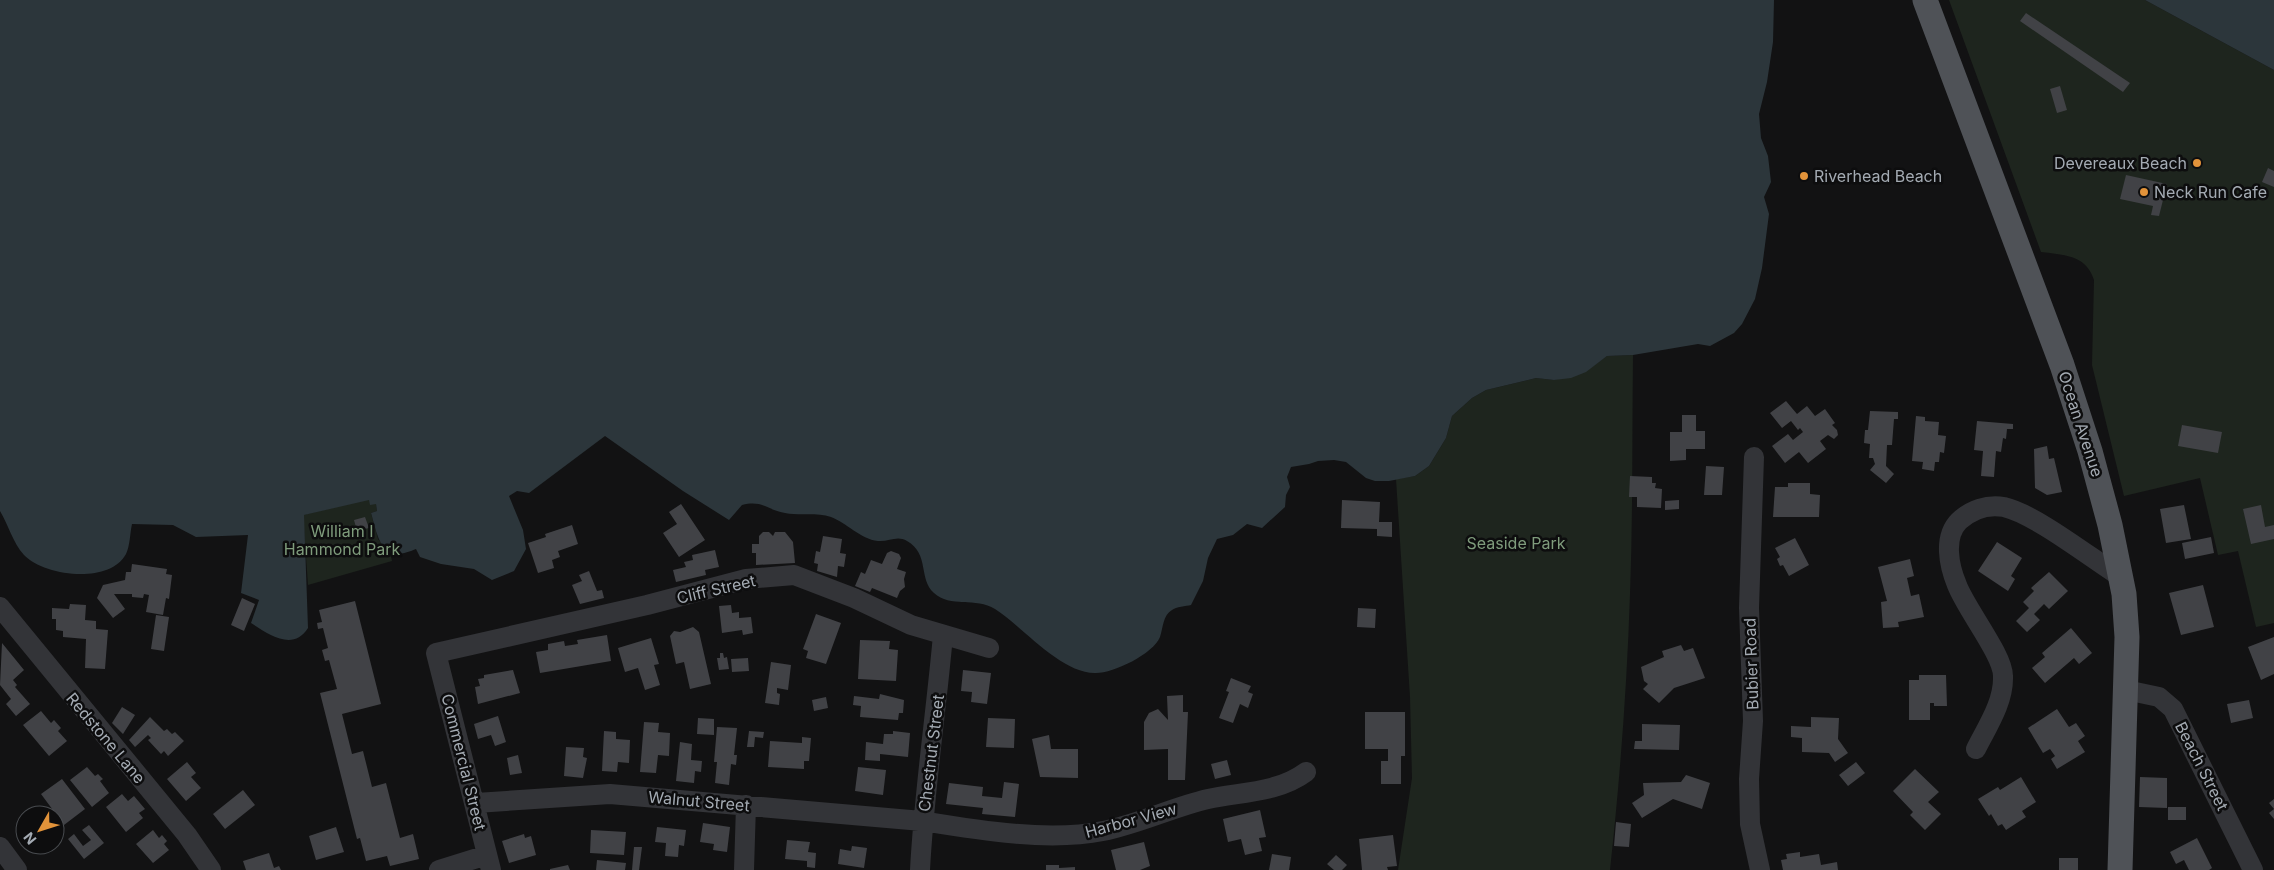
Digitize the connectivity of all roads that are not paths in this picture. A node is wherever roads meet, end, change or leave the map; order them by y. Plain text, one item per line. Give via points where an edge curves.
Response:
1 (1925, 0) edge
2 (1754, 457) dead end
3 (2121, 577) junction
4 (0, 607) edge
5 (943, 635) junction
6 (989, 648) dead end
7 (436, 653) joint
8 (2126, 690) junction
9 (1976, 749) dead end
10 (1306, 772) dead end
11 (476, 803) junction
12 (746, 805) junction
13 (922, 821) junction
14 (0, 847) edge
15 (489, 863) edge
16 (17, 870) edge
17 (211, 870) edge
18 (439, 870) edge
19 (744, 870) edge
20 (920, 870) edge
21 (1760, 870) edge
22 (2120, 870) edge
23 (2252, 870) edge

1 - 3 main road, Ocean Avenue via 2066,375 2098,477
2 - 21 street, Bubier Road via 1749,608 1753,721 1749,778 1750,824
3 - 8 main road, Ocean Avenue via 2126,628
3 - 9 street via 2026,515 2004,507 1985,507 1970,512 1957,523 1949,540 1953,575 1967,608 1998,657 2004,674 2001,697
4 - 17 street, Redstone Lane via 187,835
5 - 6 street, Cliff Street
5 - 7 street, Cliff Street via 911,625 794,575 746,579
5 - 13 street, Chestnut Street via 935,729
7 - 11 street, Commercial Street
8 - 22 main road, Ocean Avenue
8 - 23 street, Beach Street via 2156,696 2172,709
10 - 13 street, Harbor View via 1298,778 1262,790 1206,799 1130,824 1079,834 1047,837
11 - 12 street, Walnut Street via 610,794
11 - 15 street, Commercial Street
12 - 13 street, Walnut Street
12 - 19 street
13 - 20 street, Chestnut Street
14 - 16 street
15 - 18 street

